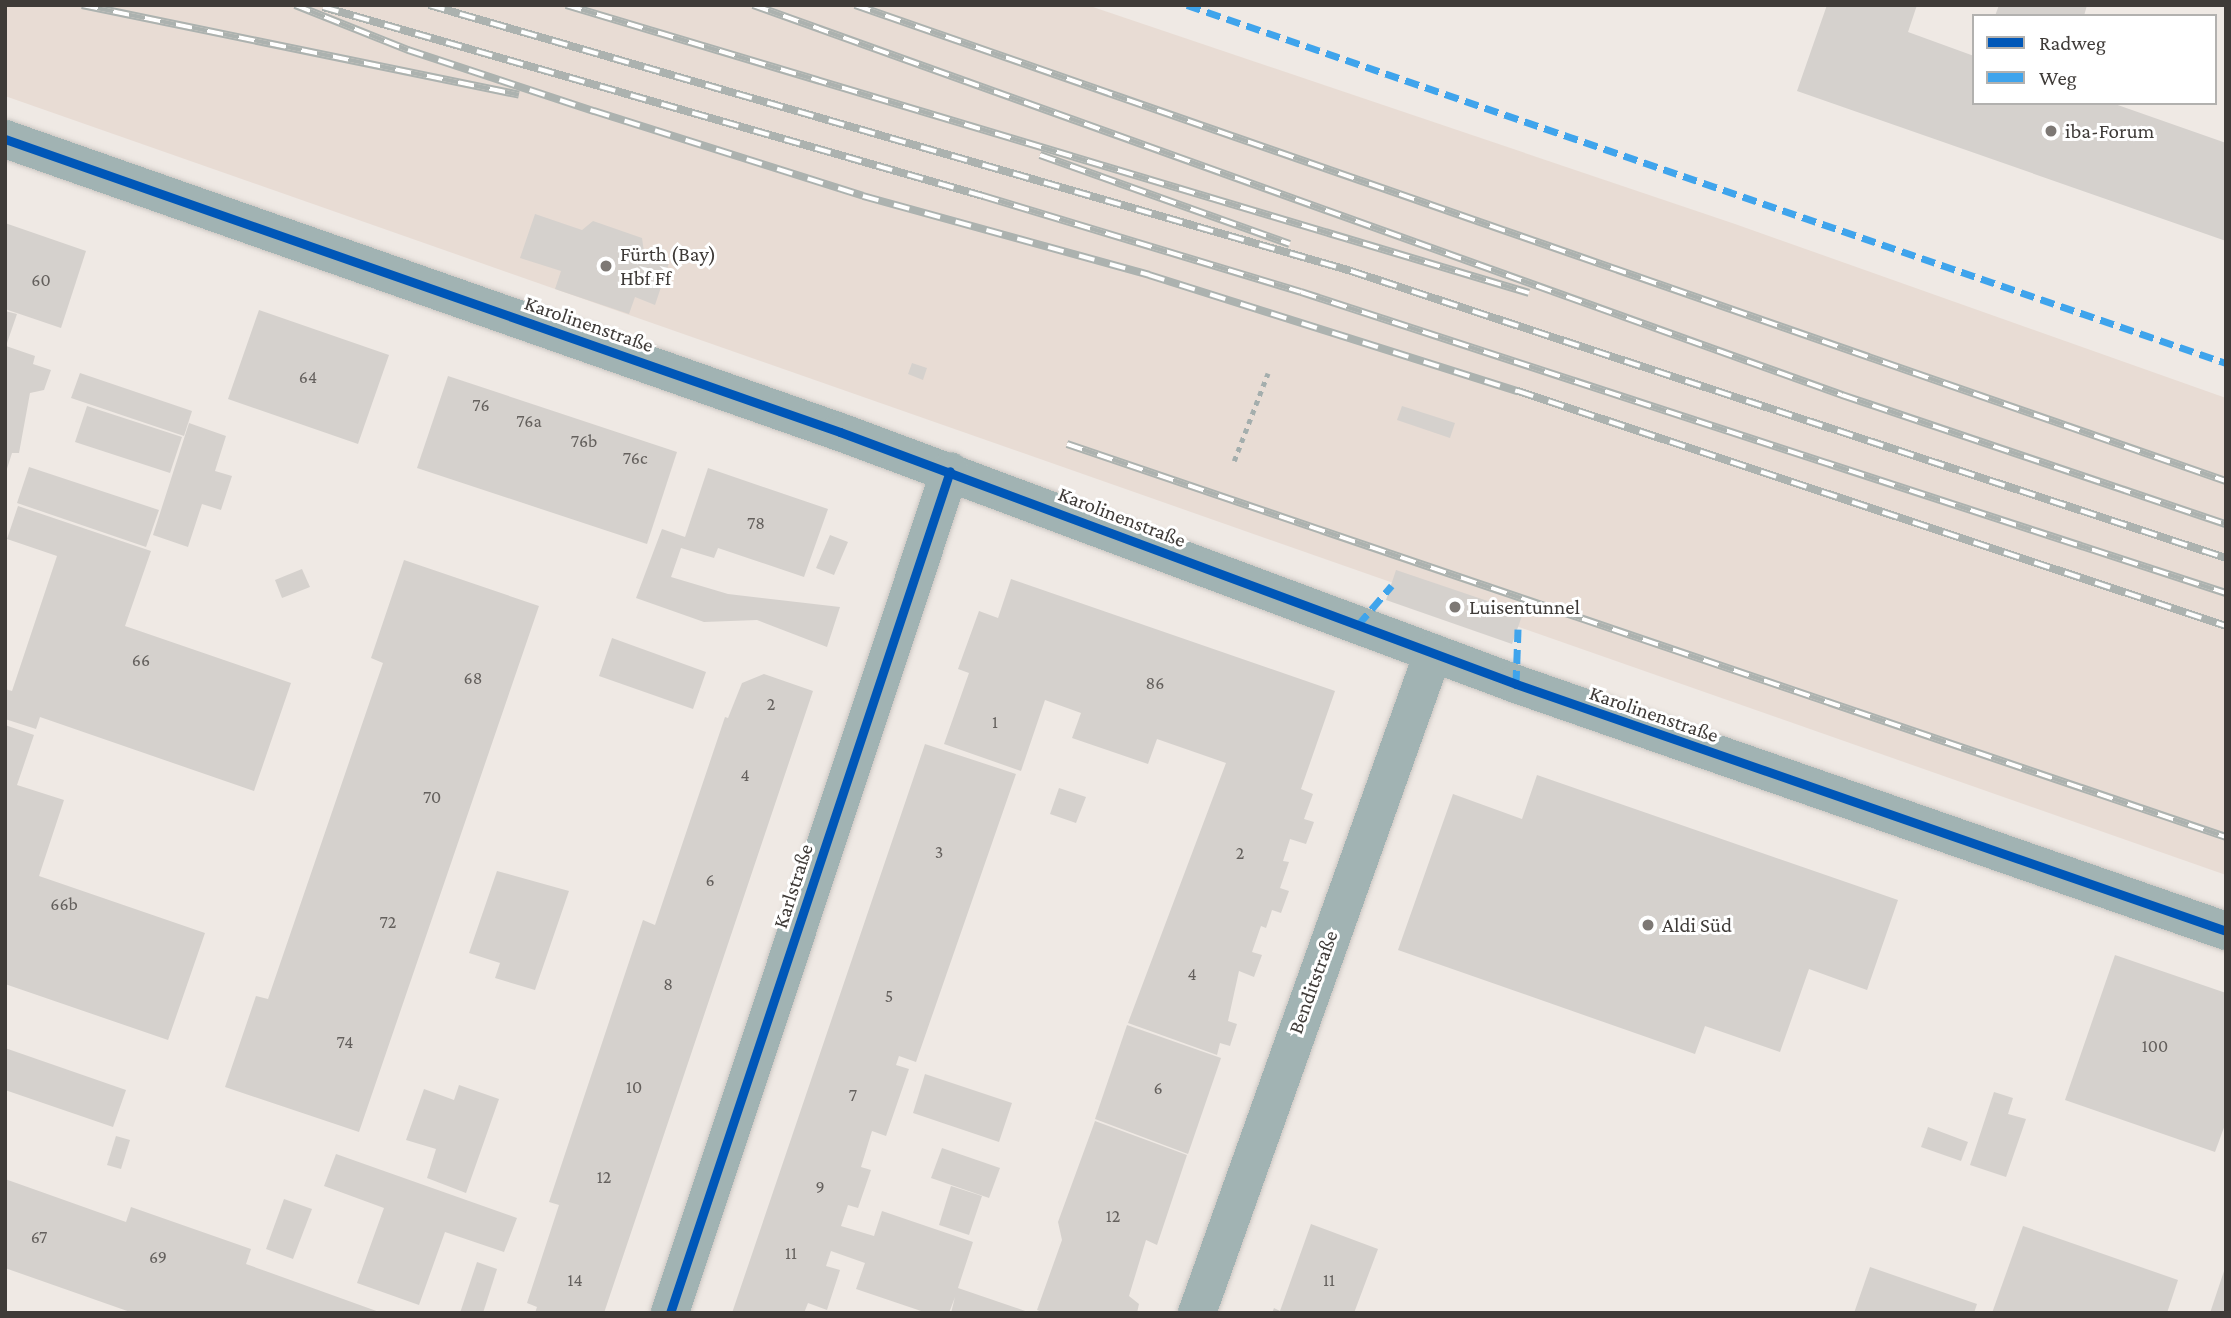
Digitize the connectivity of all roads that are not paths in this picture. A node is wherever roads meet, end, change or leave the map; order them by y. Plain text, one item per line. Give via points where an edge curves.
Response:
1 (5, 139) edge
2 (950, 471) junction
3 (1433, 653) junction
4 (2226, 931) edge
5 (670, 1313) edge
6 (1196, 1313) edge

1 - 2 street, Karolinenstraße
2 - 3 street, Karolinenstraße
2 - 5 street, Karlstraße
3 - 4 street, Karolinenstraße
3 - 6 street, Benditstraße

